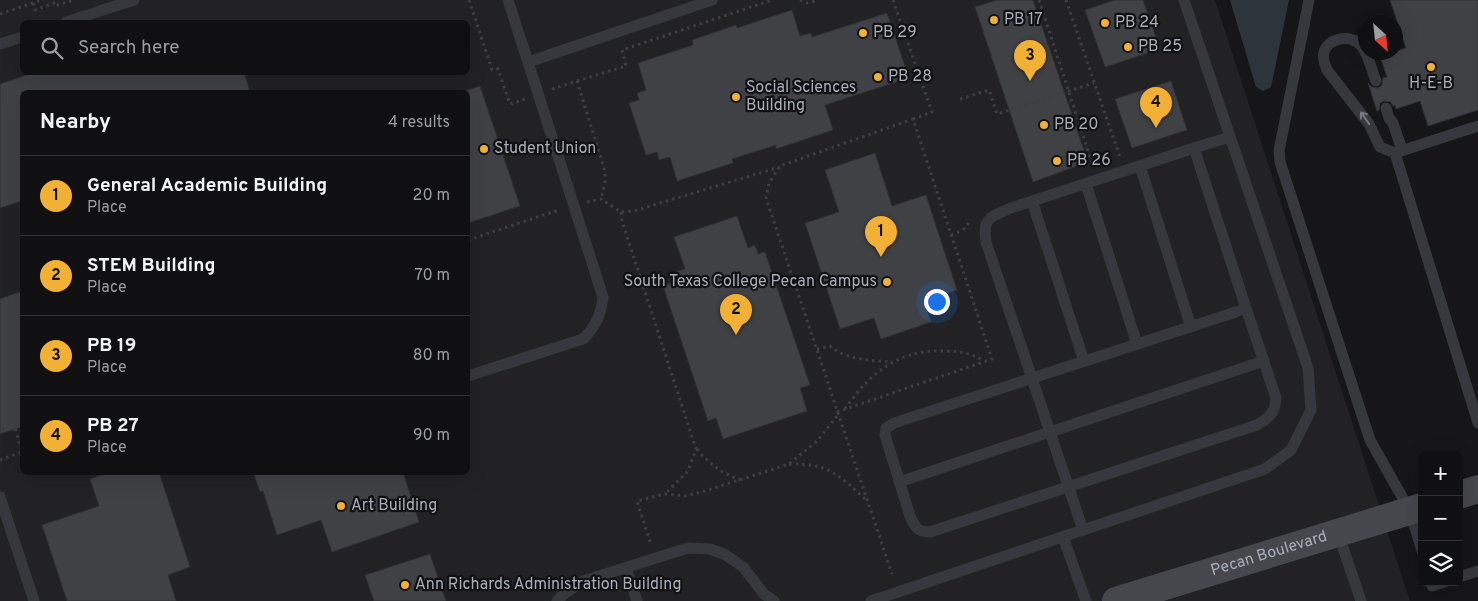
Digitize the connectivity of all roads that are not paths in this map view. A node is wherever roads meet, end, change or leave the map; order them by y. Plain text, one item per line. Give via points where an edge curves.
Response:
1 (134, 0) edge
2 (508, 0) edge
3 (712, 0) edge
4 (1184, 0) edge
5 (1309, 0) edge
6 (72, 20) edge
7 (20, 38) edge
8 (0, 44) edge
9 (528, 62) junction
10 (1376, 81) dead end
11 (1386, 108) dead end
12 (1478, 126) edge
13 (1230, 137) junction
14 (1194, 148) junction
15 (1399, 151) junction
16 (1140, 166) junction
17 (1086, 184) junction
18 (1032, 202) junction
19 (1246, 308) junction
20 (1191, 326) junction
21 (1137, 344) junction
22 (1084, 361) junction
23 (1264, 361) junction
24 (470, 375) edge
25 (1032, 378) junction
26 (1478, 423) edge
27 (1051, 431) junction
28 (899, 482) junction
29 (1069, 488) junction
30 (1478, 489) edge
31 (1463, 494) edge
32 (0, 499) edge
33 (1416, 509) edge
34 (1084, 530) junction
35 (1338, 533) junction
36 (12, 534) junction
37 (1063, 537) junction
38 (0, 538) edge
39 (1421, 541) edge
40 (626, 568) junction
41 (1478, 571) edge
42 (1463, 576) edge
43 (34, 601) edge
44 (557, 601) edge
45 (637, 601) edge
46 (774, 601) edge
47 (871, 601) edge
48 (1086, 601) edge
49 (1116, 601) edge
50 (1361, 601) edge

1 - 6 lane
2 - 9 lane
3 - 9 lane
4 - 13 lane
5 - 33 lane via 1279,151 1280,162 1370,440
7 - 8 lane
9 - 24 lane via 603,297 601,313 594,328 583,339
15 -> 10 lane via 1380,147 1369,124 1330,75 1323,60 1328,44 1349,38 1357,42 1364,50
11 - 15 lane
12 - 15 lane
13 - 14 lane
13 - 34 lane via 1308,368 1311,410 1291,450 1265,469
14 - 16 lane
14 - 19 lane
15 - 26 lane
16 - 17 lane
16 - 20 lane
17 - 18 lane
17 - 21 lane
18 - 22 lane
18 - 25 lane via 996,215 984,228
19 - 20 lane
19 - 23 lane
20 - 21 lane
21 - 22 lane
22 - 25 lane
23 - 27 lane
23 - 29 lane via 1276,398 1275,409 1257,425
25 - 27 lane
25 - 28 lane via 886,428 885,436
27 - 28 lane
27 - 29 lane
28 - 29 lane via 915,528 921,532 930,532
29 - 34 lane
30 - 31 main road
32 - 36 lane
33 - 35 main road, Pecan Boulevard
33 - 39 lane
34 - 37 lane
35 - 49 main road, Pecan Boulevard
35 - 50 lane
36 - 38 lane
36 - 43 lane
37 - 47 lane
37 - 48 lane
40 - 44 lane via 583,581
40 - 45 lane
40 - 46 lane via 688,548 710,549 743,567 764,594
41 - 42 lane

